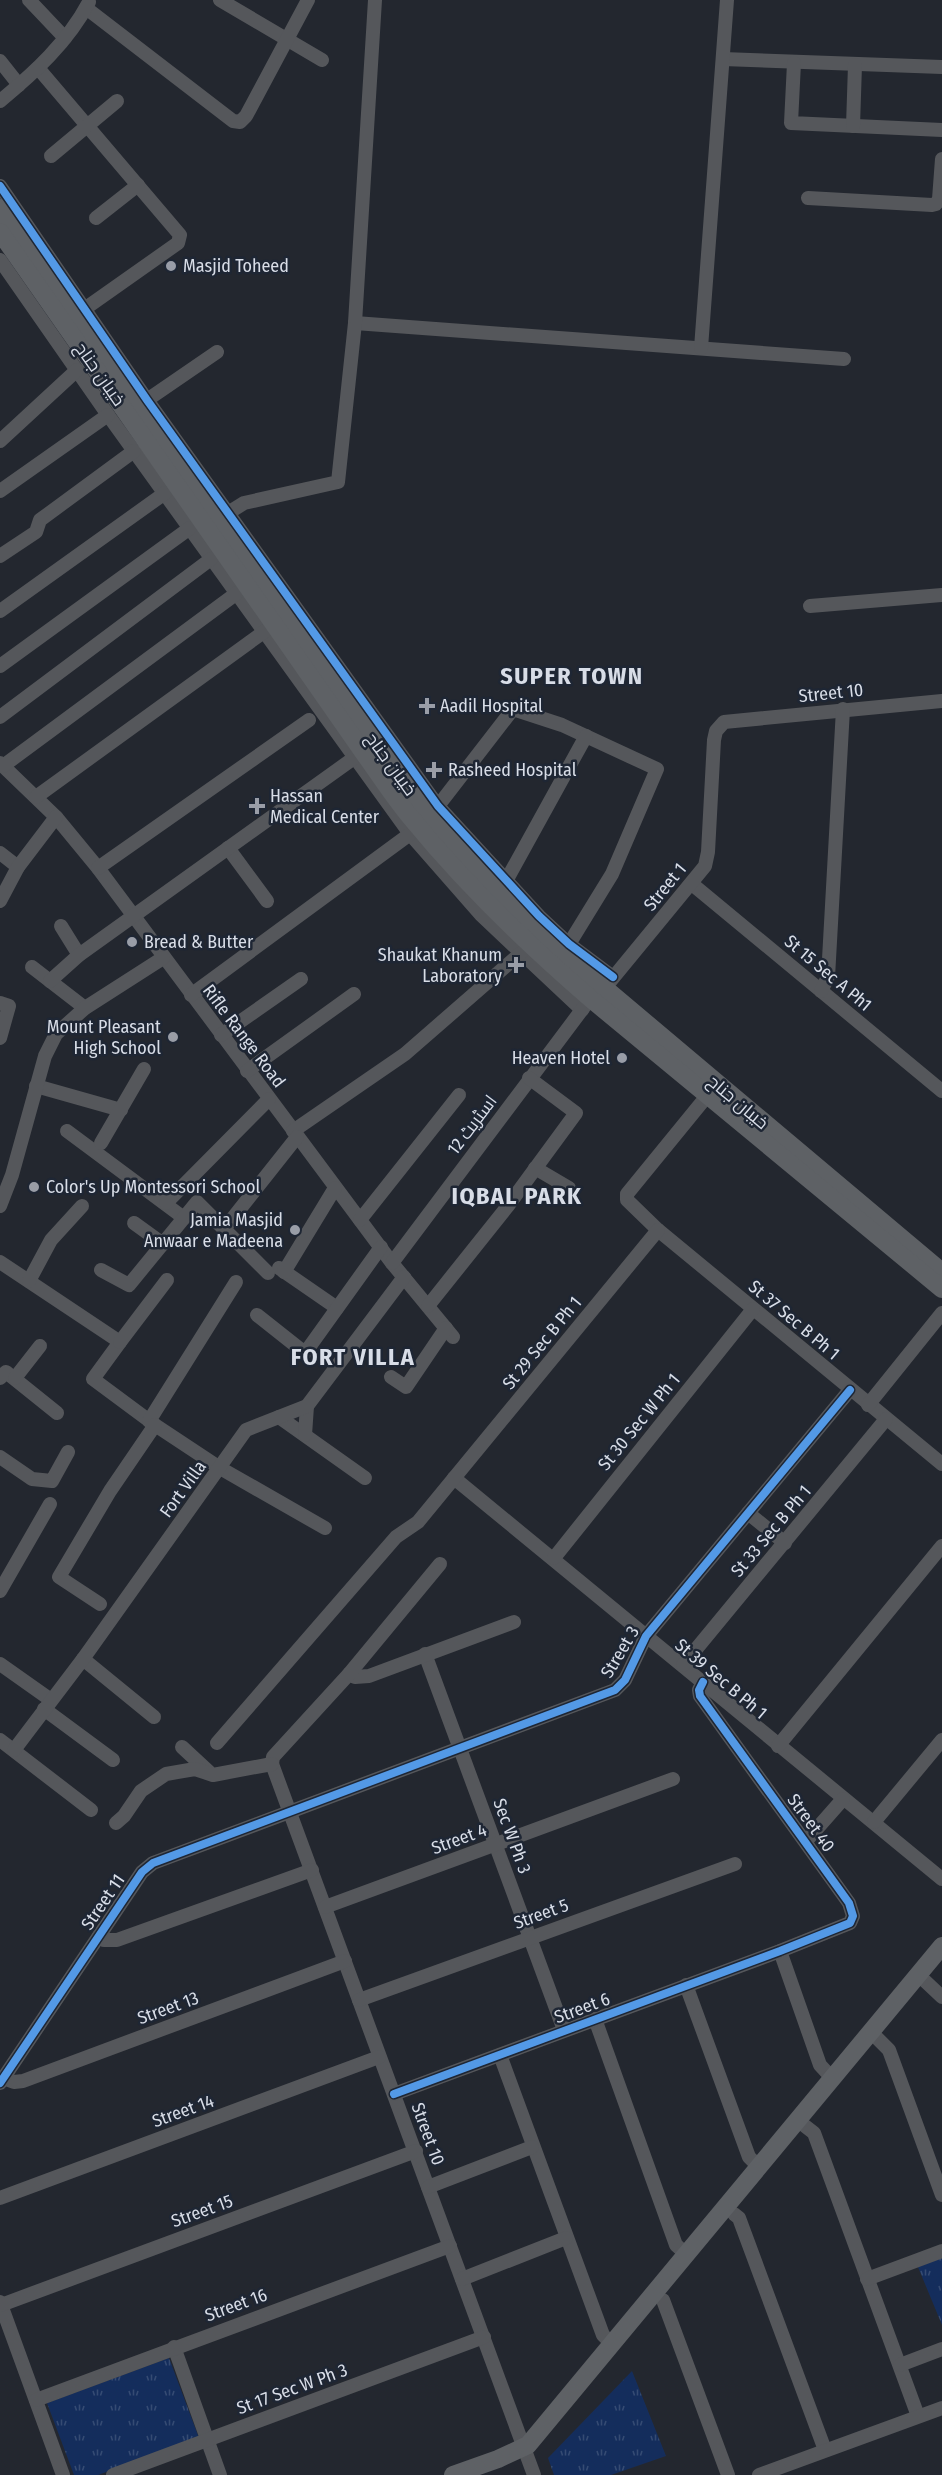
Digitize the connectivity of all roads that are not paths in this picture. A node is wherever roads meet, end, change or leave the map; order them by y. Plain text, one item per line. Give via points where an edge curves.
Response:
1 (29, 0) edge
2 (308, 0) edge
3 (375, 0) edge
4 (727, 0) edge
5 (224, 1) edge
6 (88, 4) edge
7 (65, 38) junction
8 (288, 40) junction
9 (723, 59) junction
10 (322, 60) dead end
11 (0, 62) edge
12 (794, 63) junction
13 (855, 65) junction
14 (942, 67) edge
15 (38, 68) junction
16 (20, 85) junction
17 (0, 101) edge
18 (117, 101) dead end
19 (88, 126) junction
20 (853, 126) junction
21 (942, 130) edge
22 (51, 156) dead end
23 (942, 159) edge
24 (138, 185) junction
25 (0, 186) edge
26 (808, 198) dead end
27 (0, 208) edge
28 (96, 218) dead end
29 (0, 232) edge
30 (0, 260) edge
31 (83, 309) junction
32 (355, 323) junction
33 (701, 348) junction
34 (217, 352) dead end
35 (844, 359) dead end
36 (77, 369) junction
37 (147, 400) junction
38 (108, 415) junction
39 (0, 441) edge
40 (135, 452) junction
41 (0, 491) edge
42 (165, 493) junction
43 (228, 513) junction
44 (190, 528) junction
45 (0, 556) edge
46 (211, 559) junction
47 (237, 593) junction
48 (942, 595) edge
49 (810, 606) dead end
50 (0, 611) edge
51 (265, 631) junction
52 (0, 666) edge
53 (942, 701) edge
54 (843, 709) junction
55 (0, 717) edge
56 (309, 720) dead end
57 (723, 722) joint
58 (586, 736) junction
59 (354, 758) junction
60 (2, 764) edge
61 (36, 797) junction
62 (438, 806) junction
63 (56, 817) junction
64 (410, 834) junction
65 (228, 848) junction
66 (0, 854) edge
67 (18, 867) junction
68 (98, 868) junction
69 (506, 880) junction
70 (692, 884) junction
71 (267, 901) dead end
72 (0, 902) edge
73 (134, 917) junction
74 (61, 926) dead end
75 (569, 944) junction
76 (521, 953) junction
77 (79, 955) junction
78 (163, 958) junction
79 (32, 967) dead end
80 (301, 979) dead end
81 (50, 981) junction
82 (821, 991) junction
83 (354, 994) dead end
84 (597, 994) junction
85 (191, 995) junction
86 (0, 1003) edge
87 (85, 1008) junction
88 (221, 1035) junction
89 (0, 1038) edge
90 (144, 1069) dead end
91 (247, 1071) junction
92 (529, 1078) junction
93 (36, 1086) junction
94 (941, 1089) edge
95 (459, 1095) dead end
96 (707, 1096) junction
97 (269, 1100) junction
98 (121, 1110) junction
99 (68, 1131) dead end
100 (295, 1134) junction
101 (101, 1143) dead end
102 (535, 1168) junction
103 (6, 1172) edge
104 (335, 1188) junction
105 (569, 1188) dead end
106 (166, 1203) junction
107 (0, 1206) edge
108 (82, 1206) dead end
109 (184, 1218) junction
110 (360, 1220) junction
111 (134, 1223) dead end
112 (224, 1229) junction
113 (658, 1230) junction
114 (163, 1244) junction
115 (381, 1247) junction
116 (0, 1262) edge
117 (392, 1263) junction
118 (102, 1270) dead end
119 (276, 1271) junction
120 (942, 1272) edge
121 (404, 1277) junction
122 (167, 1280) dead end
123 (29, 1281) junction
124 (236, 1282) dead end
125 (942, 1288) edge
126 (428, 1306) junction
127 (338, 1308) junction
128 (753, 1309) junction
129 (942, 1313) edge
130 (257, 1315) dead end
131 (120, 1342) junction
132 (40, 1346) dead end
133 (391, 1377) dead end
134 (0, 1378) edge
135 (15, 1378) junction
136 (850, 1390) junction
137 (868, 1405) junction
138 (307, 1406) junction
139 (57, 1413) dead end
140 (279, 1417) junction
141 (886, 1419) junction
142 (152, 1423) junction
143 (305, 1435) junction
144 (68, 1452) dead end
145 (0, 1457) edge
146 (942, 1464) edge
147 (220, 1468) junction
148 (365, 1478) dead end
149 (454, 1478) junction
150 (50, 1504) dead end
151 (748, 1513) junction
152 (325, 1528) dead end
153 (785, 1543) junction
154 (942, 1546) edge
155 (554, 1558) junction
156 (440, 1564) dead end
157 (4, 1576) edge
158 (0, 1591) edge
159 (100, 1604) dead end
160 (514, 1622) dead end
161 (646, 1636) junction
162 (426, 1654) junction
163 (83, 1659) junction
164 (0, 1664) edge
165 (683, 1665) junction
166 (349, 1674) junction
167 (704, 1682) junction
168 (48, 1704) junction
169 (154, 1717) dead end
170 (0, 1740) edge
171 (942, 1740) edge
172 (216, 1743) dead end
173 (778, 1746) junction
174 (182, 1747) dead end
175 (461, 1749) junction
176 (14, 1750) junction
177 (113, 1760) dead end
178 (272, 1764) junction
179 (213, 1775) junction
180 (673, 1779) dead end
181 (843, 1799) junction
182 (91, 1810) dead end
183 (290, 1813) junction
184 (874, 1822) junction
185 (116, 1823) dead end
186 (806, 1841) junction
187 (495, 1845) junction
188 (735, 1864) dead end
189 (312, 1870) junction
190 (942, 1879) edge
191 (325, 1907) junction
192 (99, 1936) junction
193 (530, 1937) junction
194 (942, 1946) edge
195 (780, 1951) junction
196 (942, 1960) edge
197 (345, 1961) junction
198 (925, 1981) junction
199 (686, 1986) junction
200 (942, 1997) edge
201 (359, 2000) junction
202 (595, 2019) junction
203 (564, 2030) junction
204 (877, 2038) junction
205 (500, 2055) junction
206 (380, 2057) junction
207 (832, 2078) junction
208 (2, 2080) edge
209 (394, 2094) junction
210 (805, 2126) junction
211 (532, 2147) junction
212 (416, 2151) junction
213 (758, 2166) junction
214 (428, 2187) junction
215 (942, 2195) edge
216 (0, 2198) edge
217 (734, 2214) junction
218 (566, 2238) junction
219 (450, 2246) junction
220 (942, 2251) edge
221 (686, 2254) junction
222 (462, 2279) junction
223 (867, 2279) junction
224 (663, 2300) junction
225 (1, 2304) edge
226 (484, 2337) junction
227 (612, 2344) junction
228 (174, 2347) junction
229 (942, 2349) edge
230 (900, 2365) junction
231 (36, 2400) junction
232 (942, 2408) edge
233 (918, 2416) junction
234 (207, 2440) junction
235 (825, 2450) junction
236 (526, 2453) junction
237 (797, 2469) edge
238 (63, 2475) edge
239 (112, 2475) edge
240 (220, 2475) edge
241 (453, 2475) edge
242 (482, 2475) edge
243 (534, 2475) edge
244 (728, 2475) edge
245 (759, 2475) edge

1 - 7 street
2 - 8 street
3 - 32 street
4 - 9 street
5 - 8 street
6 - 7 street
6 - 8 street via 233,121 240,122 246,116
7 - 15 street
8 - 10 street
9 - 12 street
9 - 33 street
11 - 16 street
12 - 13 street
12 - 20 street via 791,123
13 - 14 street
13 - 20 street
15 - 16 street
15 - 19 street
16 - 17 street
18 - 19 street
19 - 22 street
19 - 24 street
20 - 21 street
23 - 26 street via 936,204
24 - 28 street
24 - 31 street via 181,238 171,249
25 - 31 street
27 - 84 main road, خیبان جناح via 411,792 481,874
29 - 84 main road, خیبان جناح via 410,817 535,950
30 - 36 street
31 - 37 street
32 - 33 street
32 - 43 street via 338,482 244,503
33 - 35 street
34 - 37 street
36 - 38 street
36 - 39 street
37 - 43 street
38 - 40 street
38 - 41 street
40 - 42 street
40 - 45 street via 40,520 36,532
42 - 44 street
42 - 50 street
43 - 62 street
44 - 46 street
44 - 52 street
46 - 47 street
46 - 55 street
47 - 51 street
47 - 60 street
48 - 49 street
51 - 59 street
51 - 61 street
53 - 54 street, Street 10
54 - 57 street, Street 10
54 - 82 street via 828,977
56 - 68 street
57 - 70 street, Street 1 via 714,740 707,860
58 - 62 street via 513,709
58 - 69 street
58 - 75 street via 657,769 612,874
59 - 64 street
59 - 65 street
60 - 61 street, Rifle Range Road
61 - 63 street, Rifle Range Road
62 - 69 street
63 - 67 street
63 - 68 street, Rifle Range Road
64 - 76 street via 481,915
64 - 85 street
65 - 71 street
65 - 73 street
66 - 67 street
67 - 72 street
68 - 73 street, Rifle Range Road
69 - 75 street
70 - 82 street, St 15 Sec A Ph1
70 - 84 street, Street 1
73 - 77 street
73 - 78 street, Rifle Range Road
74 - 77 street
75 - 84 street
76 - 84 street
76 - 100 street via 405,1054
77 - 81 street
78 - 85 street, Rifle Range Road
78 - 87 street
79 - 81 street
80 - 88 street
81 - 87 street
82 - 94 street, St 15 Sec A Ph1
83 - 91 street
84 - 92 street, اسٹریٹ 12
84 - 96 main road, خیبان جناح
84 - 120 main road, خیبان جناح
85 - 88 street, Rifle Range Road
86 - 89 street via 9,1006
87 - 93 street via 56,1034
88 - 91 street, Rifle Range Road
90 - 98 street
91 - 97 street, Rifle Range Road
92 - 102 street via 576,1113
92 - 117 street, اسٹریٹ 12
93 - 98 street
93 - 103 street
95 - 110 street
96 - 113 street, St 37 Sec B Ph 1 via 627,1194 627,1200
96 - 125 main road, خیبان جناح
97 - 100 street, Rifle Range Road
97 - 106 street
98 - 101 street
99 - 106 street
100 - 104 street, Rifle Range Road
100 - 112 street
102 - 105 street
102 - 126 street
103 - 107 street
104 - 110 street, Rifle Range Road
104 - 119 street
106 - 109 street
108 - 123 street via 51,1240
109 - 112 street via 197,1202
109 - 114 street
110 - 115 street, Rifle Range Road
111 - 114 street
112 - 119 street
113 - 128 street, St 37 Sec B Ph 1
113 - 149 street, St 29 Sec B Ph 1
114 - 118 street via 129,1285
115 - 117 street, Rifle Range Road
115 - 127 street
116 - 123 street
117 - 121 street, Rifle Range Road
119 - 127 street
121 - 126 street, Rifle Range Road
121 - 138 street
122 - 131 street
123 - 131 street
124 - 142 street
126 - 133 street, Rifle Range Road via 450,1333 406,1387
127 - 130 street via 305,1353
128 - 136 street, St 37 Sec B Ph 1
128 - 155 street, St 30 Sec W Ph 1
129 - 137 street
131 - 142 street via 93,1379
132 - 135 street
134 - 135 street via 6,1372
135 - 139 street
136 - 137 street, St 37 Sec B Ph 1
136 - 151 street, Street 3
137 - 141 street, St 37 Sec B Ph 1
138 - 140 street, Fort Villa
138 - 143 street
140 - 143 street
140 - 147 street, Fort Villa via 246,1430
141 - 146 street, St 37 Sec B Ph 1
141 - 153 street, St 33 Sec B Ph 1
142 - 147 street
142 - 159 street via 58,1577
143 - 148 street
144 - 145 street via 52,1481 32,1479
147 - 152 street
147 - 163 street, Fort Villa
149 - 155 street, St 39 Sec B Ph 1
149 - 172 street, St 29 Sec B Ph 1 via 418,1522 396,1537
150 - 157 street
151 - 153 street
151 - 161 street, Street 3
153 - 165 street, St 33 Sec B Ph 1
154 - 173 street
155 - 161 street, St 39 Sec B Ph 1
156 - 166 street
157 - 158 street
160 - 162 street
161 - 165 street, St 39 Sec B Ph 1
161 - 175 street, Street 3 via 625,1680 611,1694
162 - 166 street via 369,1676
162 - 175 street, Sec W Ph 3
163 - 168 street, Fort Villa
163 - 169 street
164 - 168 street
165 - 167 street, St 39 Sec B Ph 1
166 - 178 street via 273,1757
167 - 173 street, St 39 Sec B Ph 1
167 - 186 street, Street 40 via 699,1690 707,1707
168 - 176 street, Fort Villa
168 - 177 street
170 - 176 street
171 - 184 street
173 - 181 street, St 39 Sec B Ph 1
174 - 179 street
175 - 183 street, Street 3
175 - 187 street, Sec W Ph 3
176 - 182 street
178 - 179 street
178 - 183 street, Street 10
179 - 185 street via 195,1769 166,1774 141,1791
180 - 187 street, Street 4
181 - 184 street, St 39 Sec B Ph 1
181 - 186 street
183 - 189 street, Street 10
183 - 192 street, Street 11 via 153,1863 142,1872
184 - 190 street, St 39 Sec B Ph 1
186 - 195 street, Street 40 via 849,1903 853,1916 846,1926
187 - 191 street, Street 4
187 - 193 street, Sec W Ph 3
188 - 193 street, Street 5
189 - 191 street, Street 10
189 - 192 street via 117,1940
191 - 197 street, Street 10
192 - 208 street, Street 11
193 - 201 street, Street 5
193 - 203 street, Sec W Ph 3
194 - 207 main road
195 - 199 street, Street 6
195 - 207 street via 820,2065
196 - 198 main road
197 - 201 street, Street 10
197 - 208 street, Street 13 via 23,2080
198 - 200 street
198 - 204 main road
199 - 202 street, Street 6
199 - 213 street via 749,2157
201 - 206 street, Street 10
202 - 203 street, Street 6
202 - 221 street via 676,2245
203 - 205 street, Street 6
204 - 210 main road
204 - 215 street via 889,2050
205 - 209 street, Street 6
205 - 211 street
206 - 209 street, Street 10
206 - 216 street, Street 14
207 - 213 main road
209 - 212 street, Street 10
210 - 217 main road
210 - 223 street via 814,2133
211 - 214 street
211 - 218 street
212 - 214 street, Street 10
212 - 225 street, Street 15
213 - 221 main road
214 - 219 street, Street 10
217 - 224 main road
217 - 235 street via 739,2218
218 - 222 street
218 - 227 street via 603,2335
219 - 222 street, Street 10
219 - 228 street, Street 16
220 - 223 street
221 - 227 main road
222 - 226 street, Street 10
223 - 230 street
224 - 236 main road via 536,2451
224 - 244 street
225 - 231 street
226 - 234 street, St 17 Sec W Ph 3
226 - 236 street, Street 10
227 - 236 main road
228 - 231 street, Street 16
228 - 234 street
229 - 230 street
230 - 233 street
231 - 238 street
232 - 233 street
233 - 235 street
234 - 239 street, St 17 Sec W Ph 3
234 - 240 street
235 - 237 street
236 - 241 main road
236 - 242 main road
236 - 243 street, Street 10
237 - 245 street

